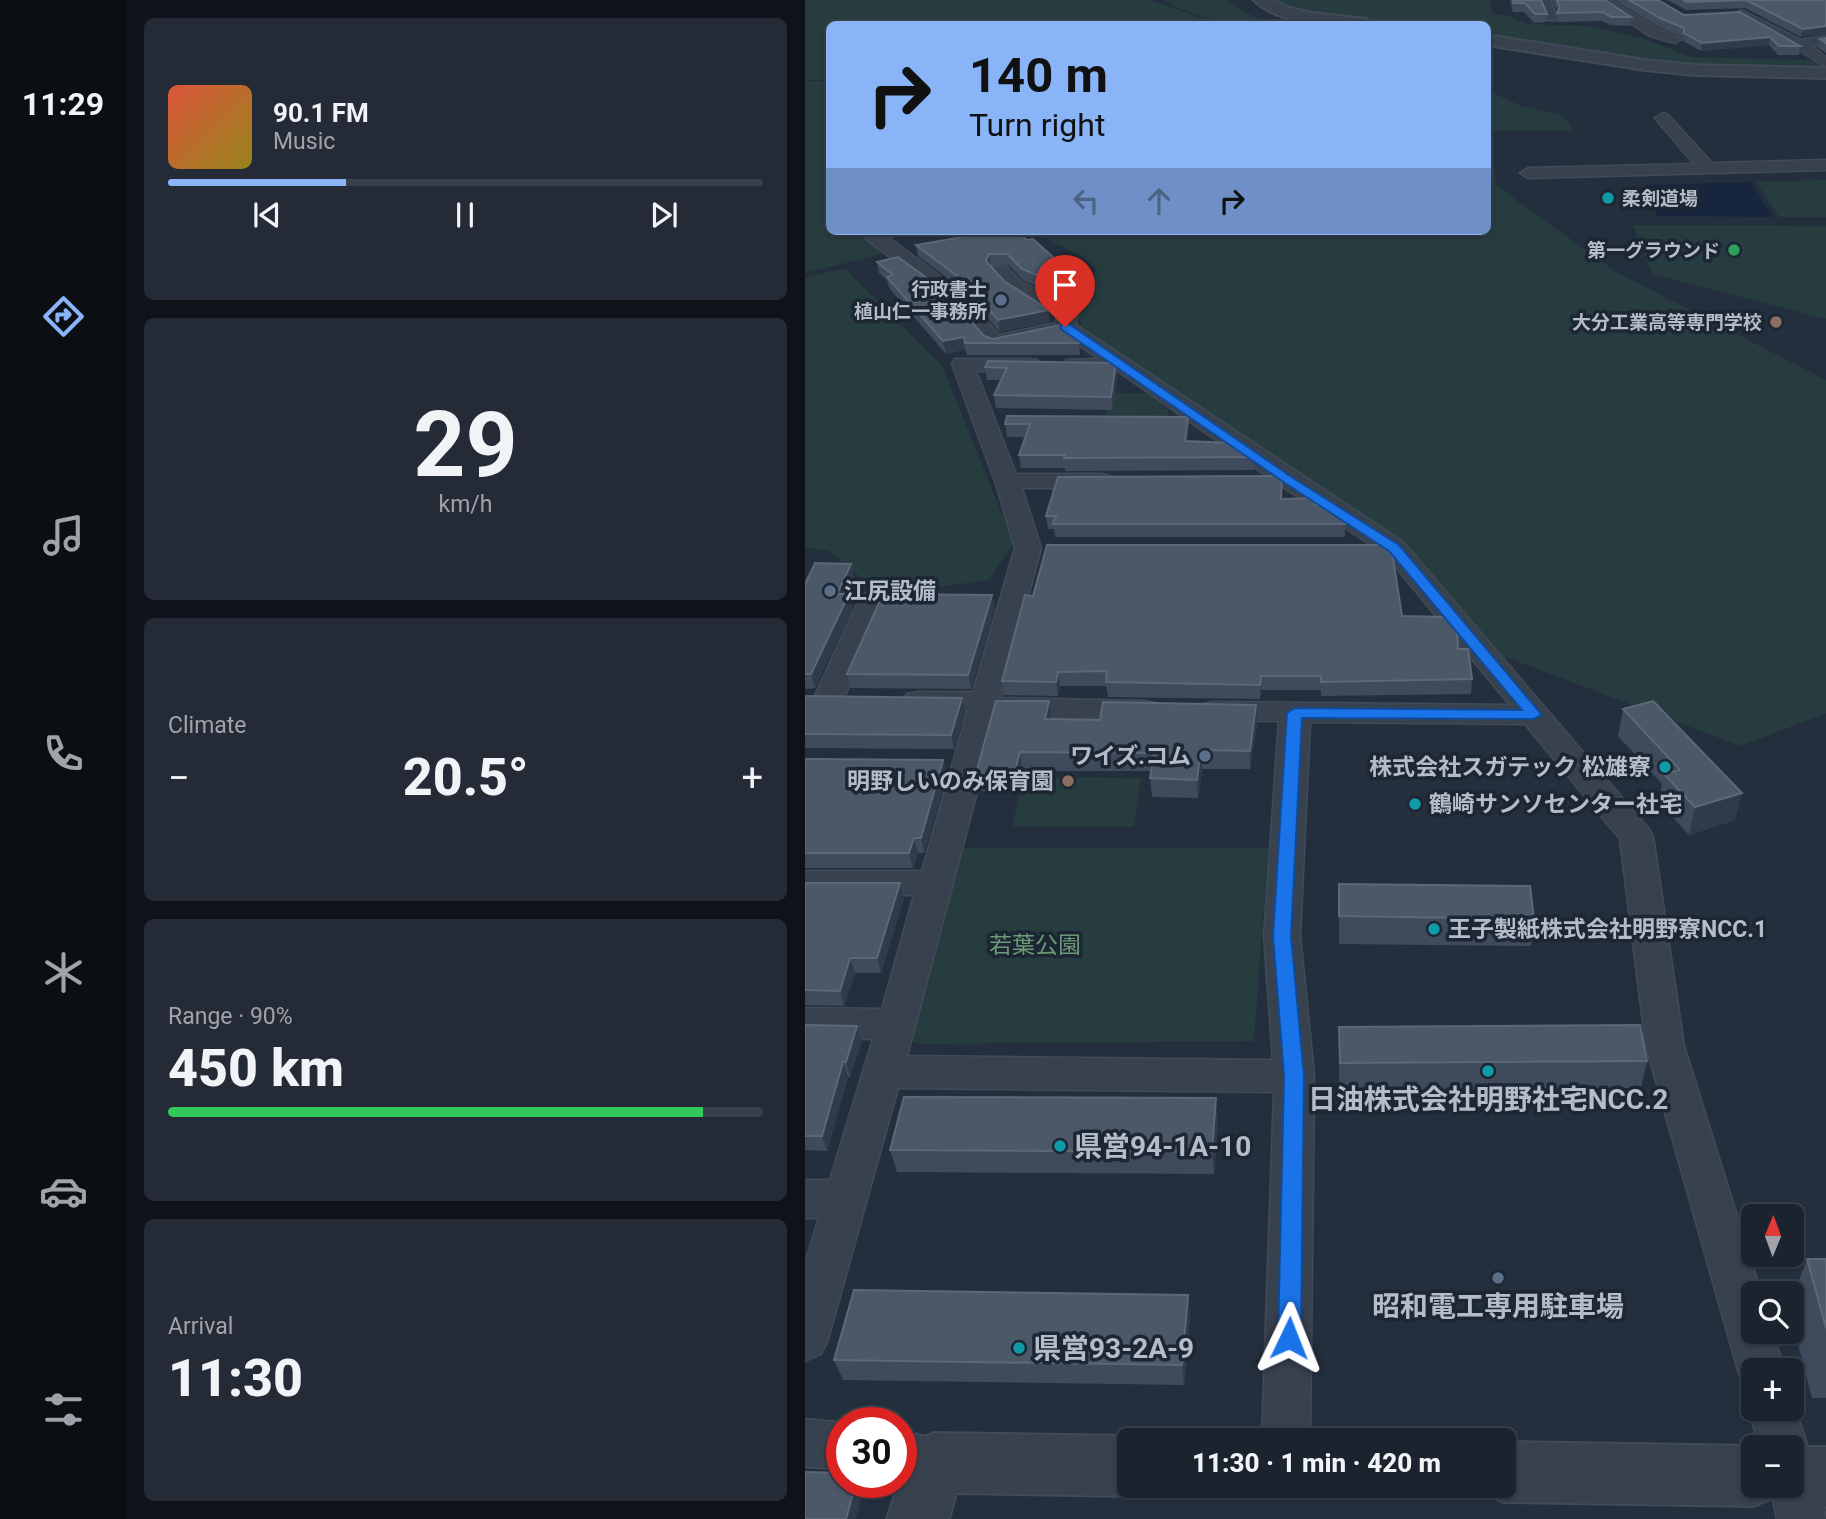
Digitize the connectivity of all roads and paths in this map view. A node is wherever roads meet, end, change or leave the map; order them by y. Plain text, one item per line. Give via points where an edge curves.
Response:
1 (1244, 0) edge
2 (1262, 0) edge
3 (1544, 0) edge
4 (1601, 0) edge
5 (1729, 15) edge
6 (1551, 17) dead end
7 (1306, 21) edge
8 (1344, 21) edge
9 (1675, 39) edge
10 (1826, 40) edge
11 (1491, 43) edge
12 (1799, 44) junction
13 (1826, 63) edge
14 (1826, 76) edge
15 (1663, 118) dead end
16 (1826, 165) edge
17 (1707, 168) junction
18 (1528, 173) dead end
19 (872, 235) edge
20 (1000, 271) edge
21 (1065, 327) junction
22 (1123, 365) junction
23 (1161, 420) edge
24 (1201, 420) junction
25 (1249, 480) edge
26 (1289, 480) junction
27 (1007, 481) junction
28 (1128, 481) edge
29 (1353, 548) edge
30 (1394, 548) junction
31 (873, 600) dead end
32 (829, 700) edge
33 (895, 701) edge
34 (984, 707) junction
35 (1295, 713) junction
36 (1534, 715) junction
37 (805, 883) edge
38 (935, 883) junction
39 (805, 1023) edge
40 (896, 1024) junction
41 (883, 1072) junction
42 (1294, 1076) junction
43 (825, 1199) edge
44 (805, 1339) edge
45 (1757, 1358) edge
46 (1286, 1428) edge
47 (805, 1443) edge
48 (826, 1444) edge
49 (917, 1460) edge
50 (1117, 1466) edge
51 (1516, 1472) edge
52 (1741, 1476) edge
53 (1804, 1476) edge
54 (1826, 1477) edge
55 (1797, 1498) edge
56 (918, 1519) edge
57 (1802, 1519) edge

1 - 7 street via 1264,11
2 - 8 street via 1306,16
3 - 6 street
4 - 9 street via 1655,33
5 - 12 street via 1741,14
10 - 12 street
11 - 14 street via 1682,74
12 - 13 street
15 - 17 street
16 - 17 street
17 - 18 street
19 - 21 street via 978,317 994,342
20 - 21 street via 1017,288 1063,309
21 - 22 street
22 - 24 street
22 - 27 street via 963,364 998,419
23 - 24 street
24 - 26 street
25 - 26 street
26 - 30 street
27 - 28 street
27 - 34 street via 1042,548
29 - 30 street
30 - 36 street
31 - 32 street
33 - 34 street via 976,701
34 - 35 street
34 - 38 street via 955,762
35 - 36 street
35 - 42 street via 1282,936
36 - 45 street via 1636,836 1665,1046
37 - 38 street
38 - 40 street
39 - 40 street
40 - 41 street
41 - 42 street
41 - 43 street
42 - 46 street
43 - 44 street
47 - 48 street
49 - 50 street
49 - 56 street
51 - 52 street
53 - 54 street
55 - 57 street

